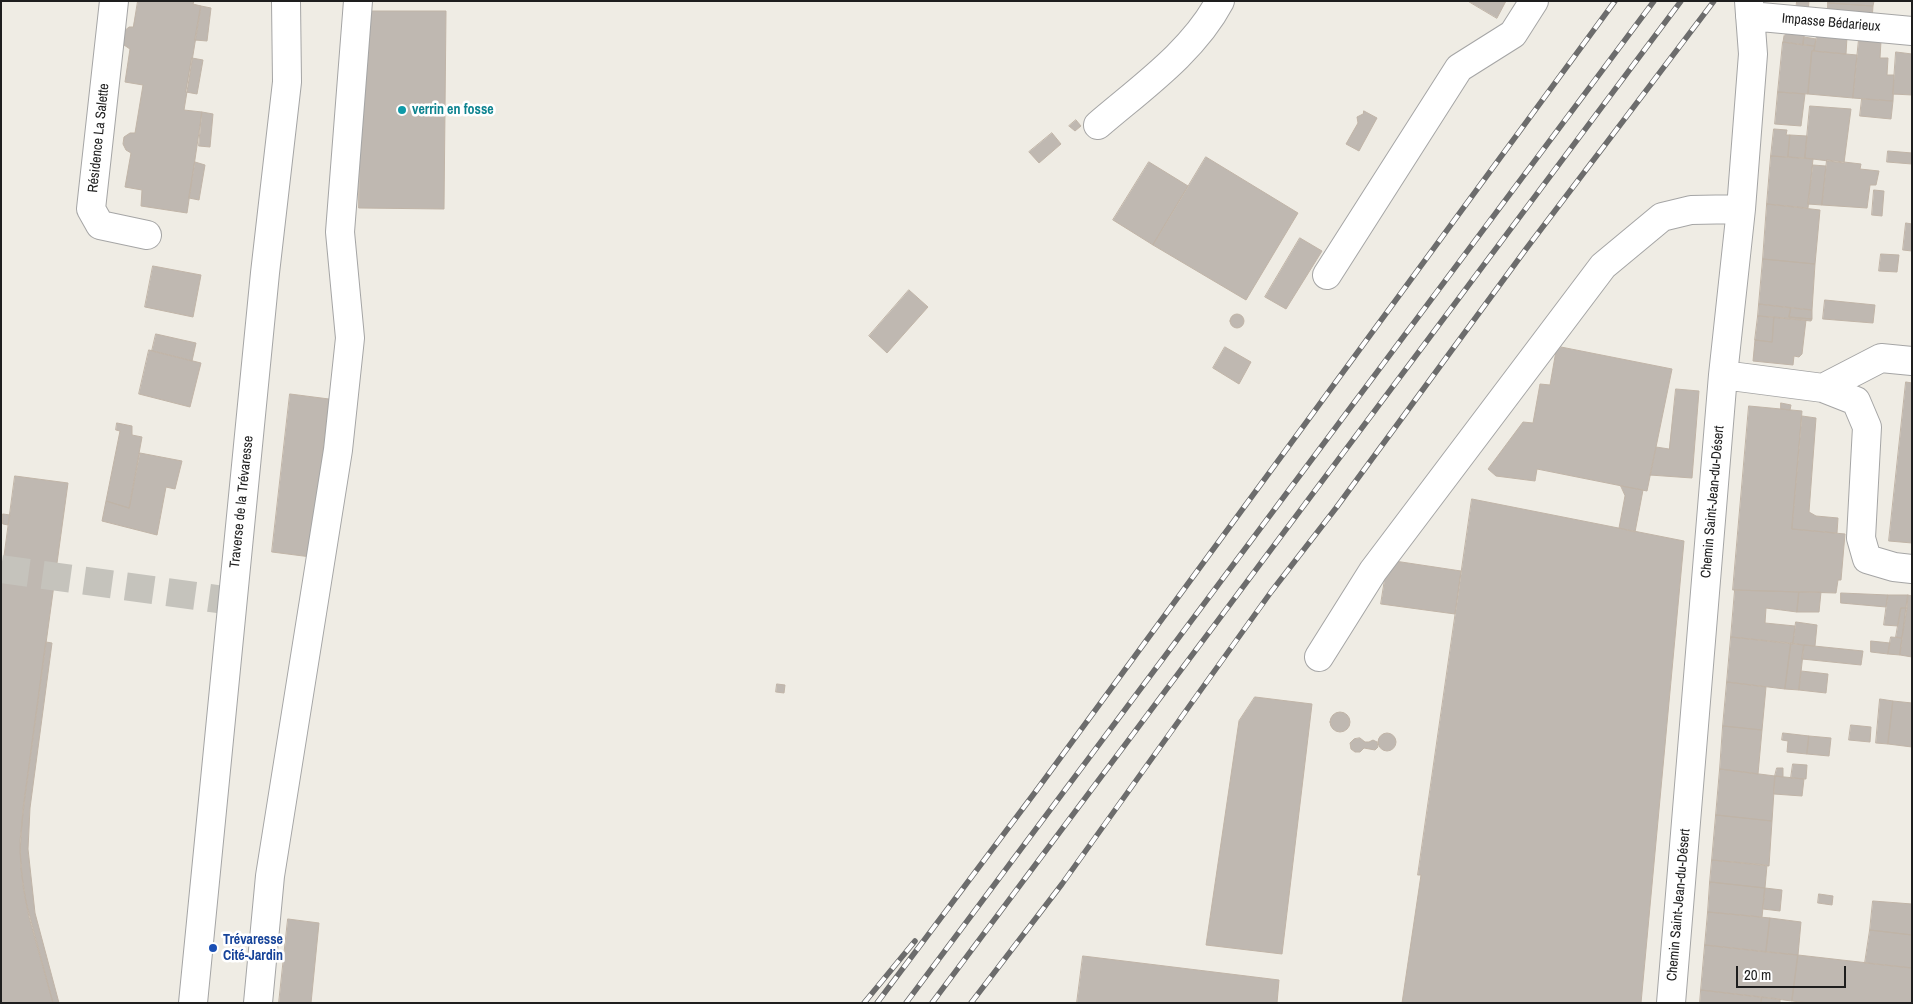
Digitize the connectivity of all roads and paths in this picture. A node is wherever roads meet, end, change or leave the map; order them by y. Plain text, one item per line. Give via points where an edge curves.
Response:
1 (114, 1) edge
2 (286, 1) edge
3 (358, 1) edge
4 (1220, 1) edge
5 (1534, 1) edge
6 (1750, 8) edge
7 (1912, 30) edge
8 (1098, 125) dead end
9 (1741, 209) junction
10 (147, 235) dead end
11 (1327, 275) dead end
12 (1912, 361) edge
13 (1723, 375) junction
14 (1823, 388) junction
15 (1912, 569) edge
16 (1319, 657) dead end
17 (193, 1003) edge
18 (258, 1003) edge
19 (1671, 1003) edge

1 - 10 street, Résidence La Salette via 91,209 100,225
2 - 17 street, Traverse de la Trévaresse via 287,82
3 - 18 street via 340,232 350,338 338,450 270,876
4 - 8 street via 1200,31 1171,62
5 - 11 street via 1513,34 1459,68
6 - 7 street, Impasse Bédarieux
6 - 9 street, Chemin Saint-Jean-du-Désert via 1753,54
9 - 13 street, Chemin Saint-Jean-du-Désert
9 - 16 street via 1691,210 1662,217 1603,266 1373,571
12 - 14 street via 1881,358
13 - 14 street
13 - 19 street, Chemin Saint-Jean-du-Désert
14 - 15 street via 1856,400 1867,427 1861,538 1867,559

